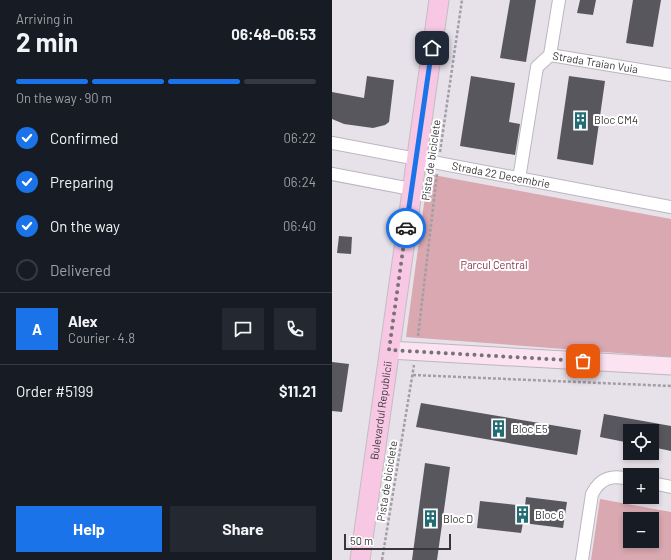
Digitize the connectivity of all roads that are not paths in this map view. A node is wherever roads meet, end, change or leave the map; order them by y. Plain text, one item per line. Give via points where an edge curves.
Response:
1 (439, 0) edge
2 (560, 0) edge
3 (550, 55) junction
4 (671, 74) edge
5 (332, 143) edge
6 (415, 160) junction
7 (332, 174) edge
8 (519, 179) junction
9 (412, 189) junction
10 (671, 206) edge
11 (389, 350) junction
12 (671, 366) edge
13 (623, 478) edge
14 (659, 484) edge
15 (671, 487) edge
16 (360, 560) edge
17 (582, 560) edge

1 - 6 main road, Bulevardul Republicii
2 - 3 street, Strada Traian Vuia
3 - 4 street, Strada Traian Vuia
3 - 8 street via 537,67
5 - 6 street, Strada 22 Decembrie
6 - 8 street, Strada 22 Decembrie
6 - 9 main road, Bulevardul Republicii
7 - 9 street
8 - 10 street, Strada 22 Decembrie
9 - 11 main road, Bulevardul Republicii
11 - 12 main road
11 - 16 main road, Bulevardul Republicii
13 - 17 street via 610,477 595,487
14 - 15 street

